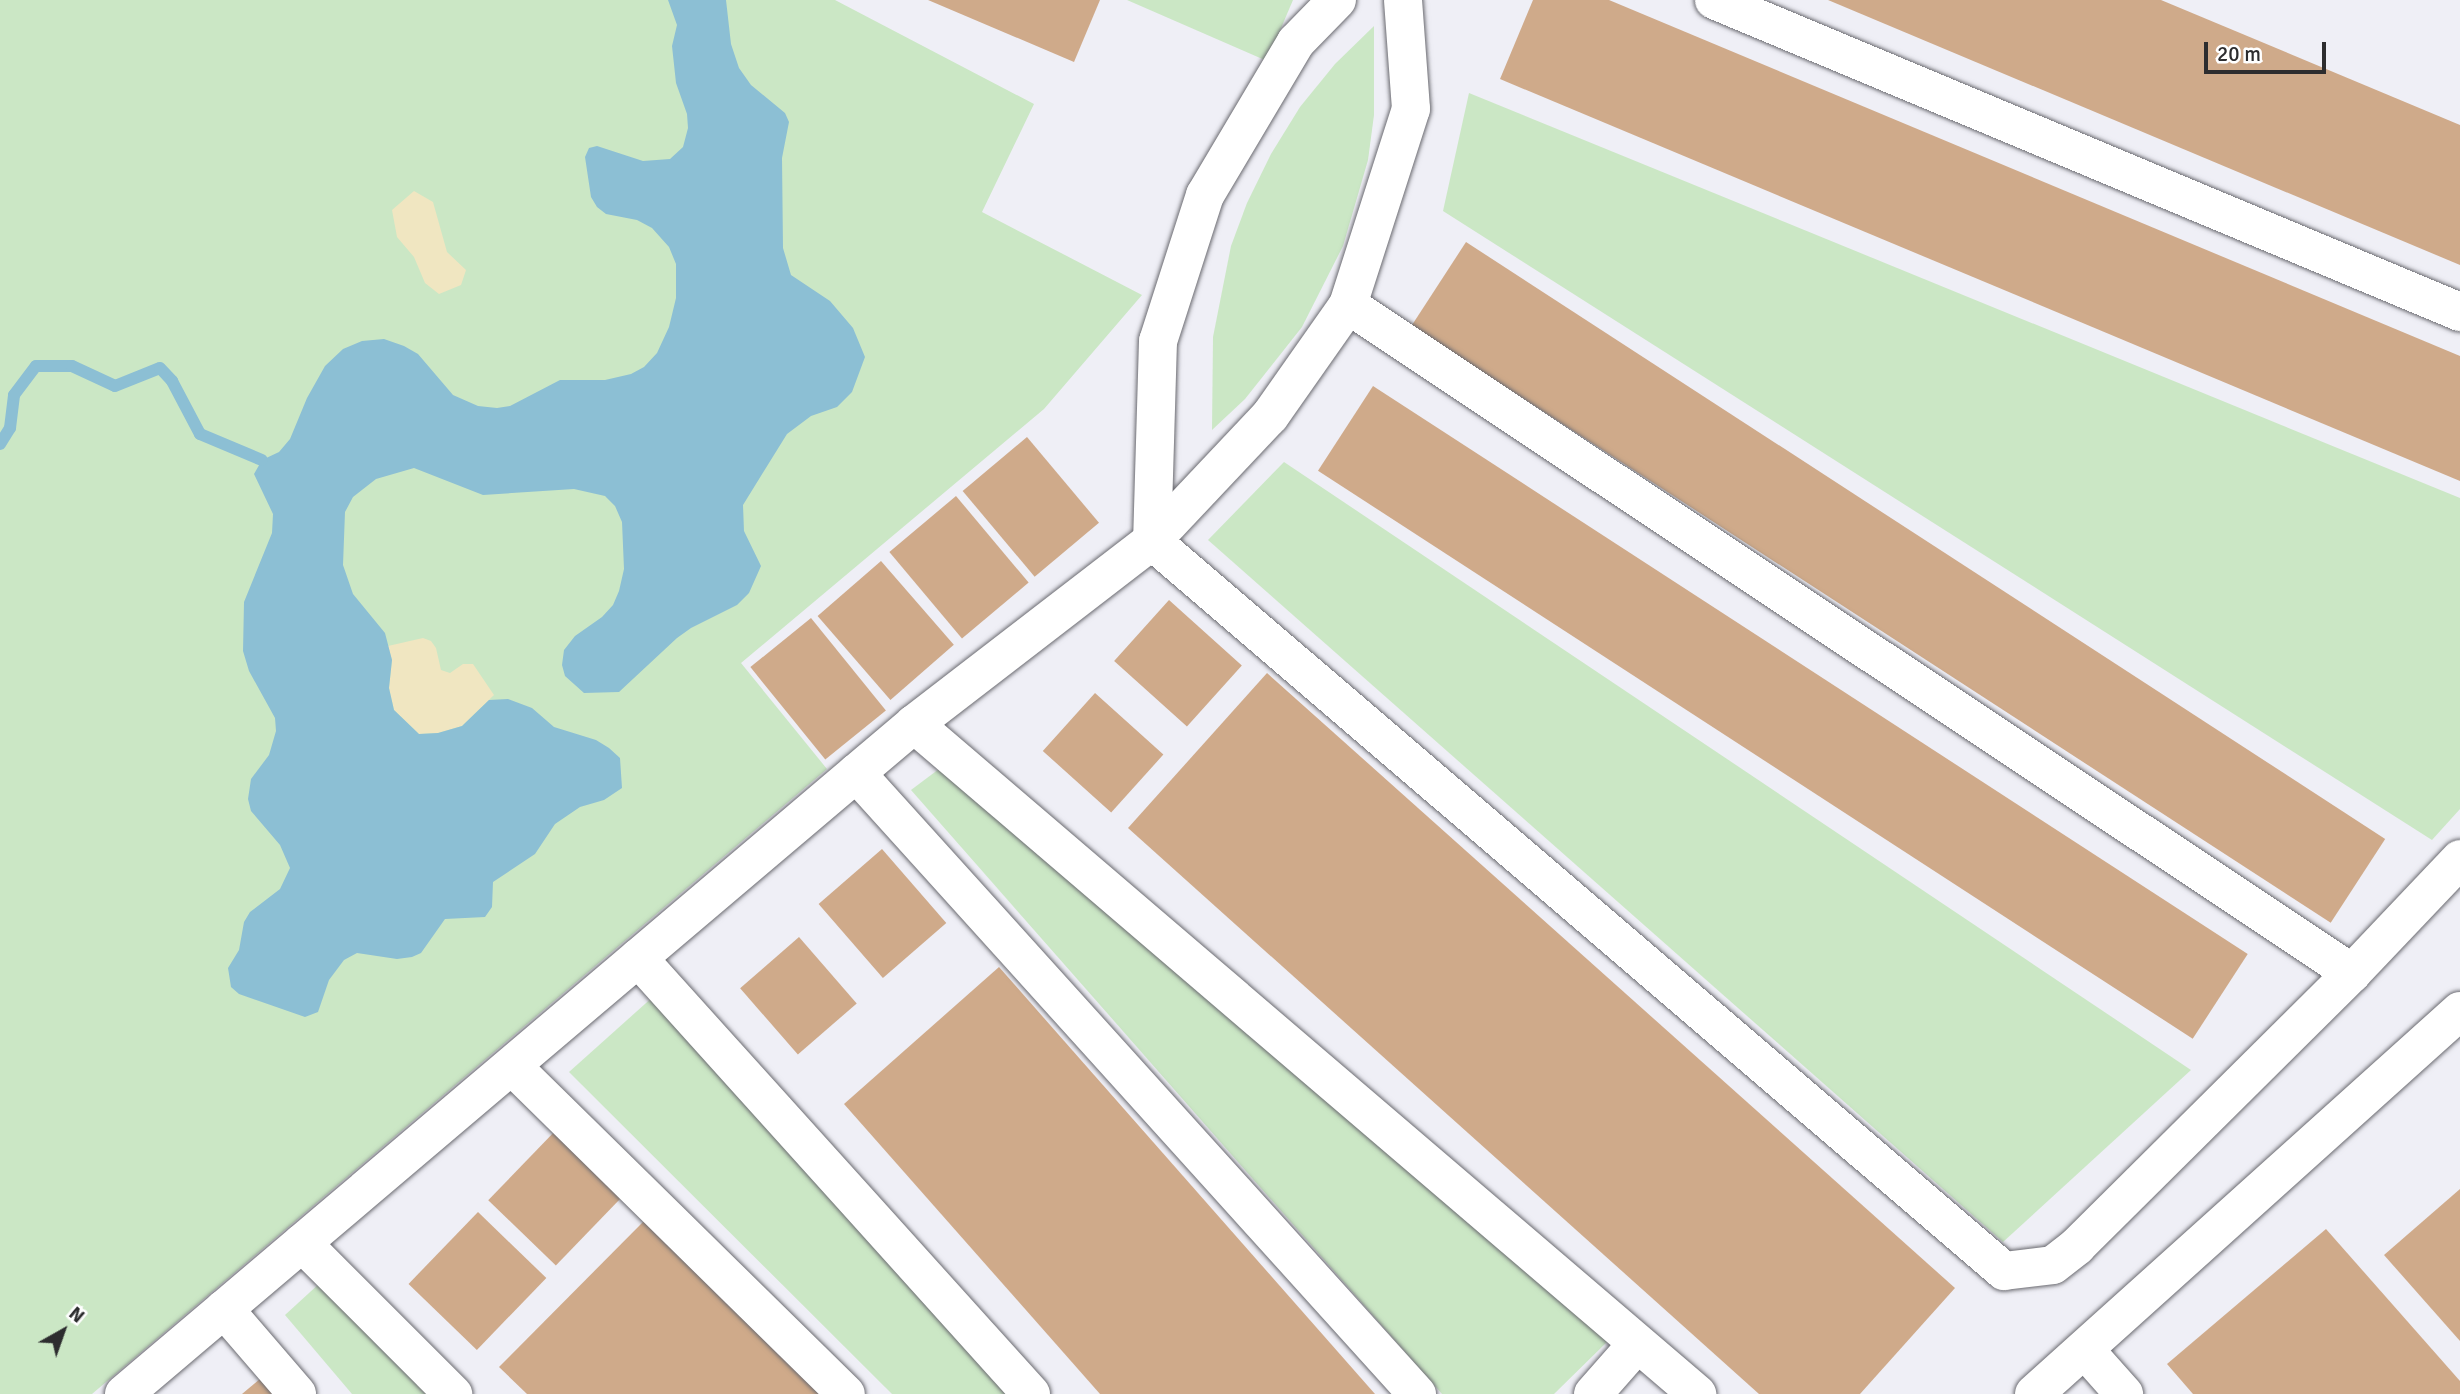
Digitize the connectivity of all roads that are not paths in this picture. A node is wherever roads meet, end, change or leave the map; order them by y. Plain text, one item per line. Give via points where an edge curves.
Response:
1 (1337, 0) edge
2 (1403, 0) edge
3 (1714, 0) edge
4 (1348, 305) junction
5 (2460, 312) edge
6 (1152, 541) junction
7 (914, 724) junction
8 (856, 773) junction
9 (2460, 859) edge
10 (638, 958) junction
11 (2353, 973) junction
12 (2456, 1023) edge
13 (512, 1066) junction
14 (302, 1243) junction
15 (224, 1309) junction
16 (1637, 1343) junction
17 (2085, 1350) junction
18 (124, 1394) edge
19 (297, 1394) edge
20 (453, 1394) edge
21 (846, 1394) edge
22 (1031, 1394) edge
23 (1417, 1394) edge
24 (1593, 1394) edge
25 (1697, 1394) edge
26 (2034, 1394) edge
27 (2124, 1394) edge

1 - 6 street via 1296,42 1205,195 1158,341
2 - 4 street via 1411,108
3 - 5 street
4 - 6 street via 1270,416
4 - 11 street
6 - 7 street
6 - 11 street via 2004,1271 2053,1265 2077,1246
7 - 8 street
7 - 16 street
8 - 10 street
8 - 23 street
9 - 11 street
10 - 13 street
10 - 22 street
12 - 17 street
13 - 14 street
13 - 21 street
14 - 15 street
14 - 20 street
15 - 18 street
15 - 19 street
16 - 24 street
16 - 25 street
17 - 26 street
17 - 27 street

